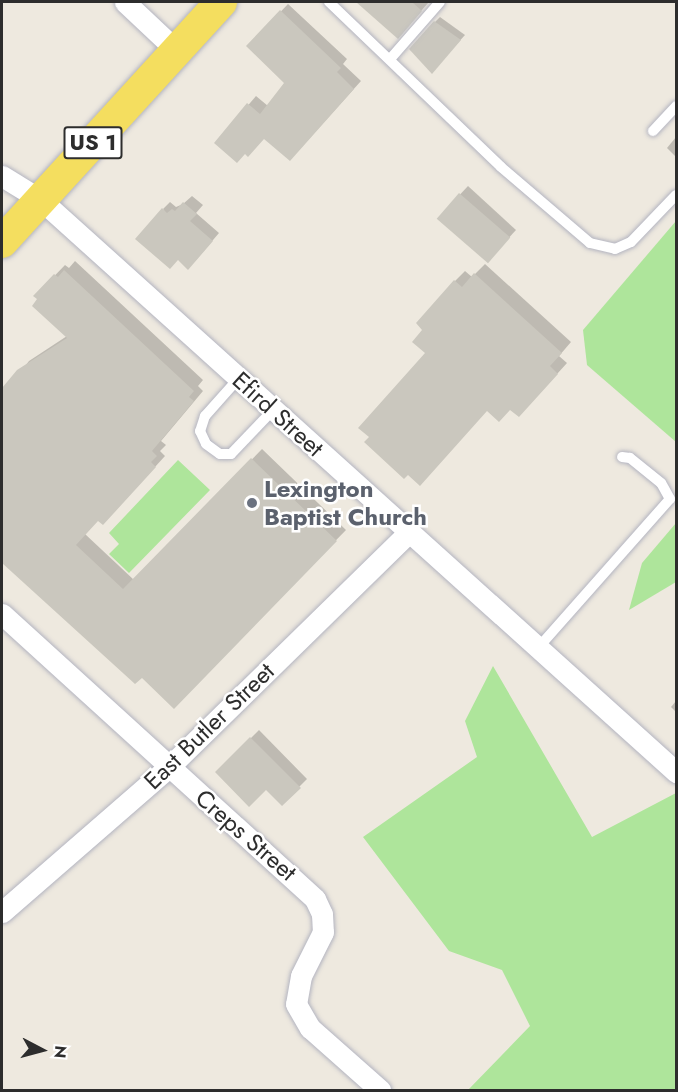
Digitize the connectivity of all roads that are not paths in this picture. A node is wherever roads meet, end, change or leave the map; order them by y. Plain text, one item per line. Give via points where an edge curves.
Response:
1 (125, 2) edge
2 (221, 2) edge
3 (329, 2) edge
4 (440, 2) edge
5 (177, 51) junction
6 (392, 58) junction
7 (676, 106) edge
8 (653, 130) dead end
9 (2, 176) edge
10 (676, 195) edge
11 (41, 200) junction
12 (2, 242) edge
13 (238, 379) junction
14 (273, 410) junction
15 (622, 457) dead end
16 (409, 532) junction
17 (2, 614) edge
18 (538, 648) junction
19 (169, 767) junction
20 (676, 772) edge
21 (2, 912) edge
22 (380, 1090) edge

1 - 5 street
2 - 5 main road, US 1
3 - 6 lane
4 - 6 lane
5 - 11 main road, US 1
6 - 10 lane via 493,160 597,247 615,249 631,242
7 - 8 lane
9 - 11 street, Efird Street
11 - 12 main road, US 1
11 - 13 street, Efird Street
13 - 14 street, Efird Street
13 - 14 lane via 205,416 200,431 206,444 220,454 231,454
14 - 16 street, Efird Street
15 - 18 lane via 630,458 661,483 670,498
16 - 18 street, Efird Street
16 - 19 street, East Butler Street
17 - 19 street, Creps Street
18 - 20 street, Efird Street
19 - 21 street, East Butler Street
19 - 22 street, Creps Street via 315,899 322,914 322,932 301,976 296,1004 310,1028

